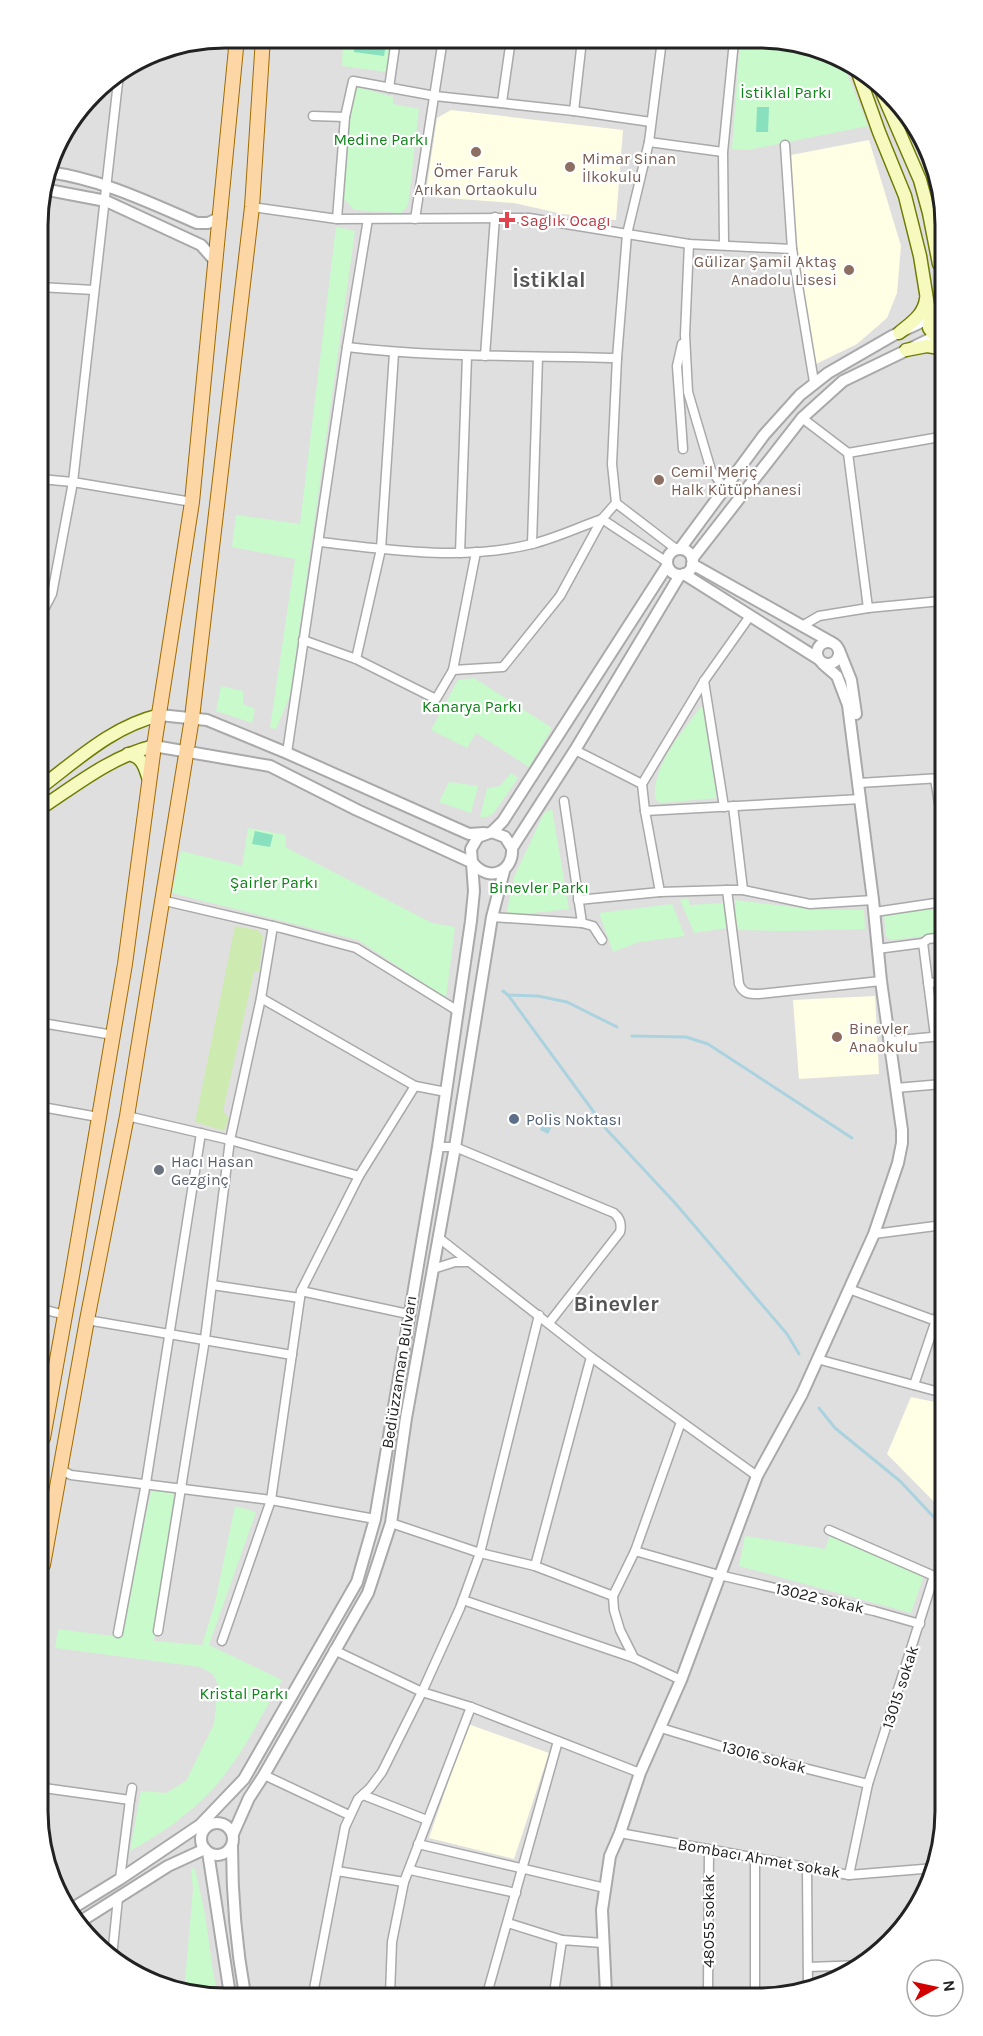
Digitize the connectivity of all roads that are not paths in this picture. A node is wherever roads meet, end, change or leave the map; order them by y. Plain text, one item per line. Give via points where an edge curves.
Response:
1 (236, 48) edge
2 (262, 48) edge
3 (395, 48) edge
4 (443, 48) edge
5 (511, 48) edge
6 (581, 48) edge
7 (661, 48) edge
8 (733, 48) edge
9 (861, 82) edge
10 (118, 85) edge
11 (389, 88) junction
12 (435, 96) junction
13 (502, 102) junction
14 (889, 106) edge
15 (574, 111) junction
16 (313, 116) dead end
17 (345, 117) junction
18 (651, 122) junction
19 (649, 142) junction
20 (785, 145) dead end
21 (723, 152) junction
22 (56, 173) edge
23 (108, 186) junction
24 (52, 191) edge
25 (106, 201) junction
26 (252, 207) junction
27 (221, 217) junction
28 (495, 217) junction
29 (337, 219) junction
30 (368, 219) junction
31 (415, 219) junction
32 (627, 234) junction
33 (689, 244) junction
34 (724, 244) junction
35 (935, 244) edge
36 (792, 249) junction
37 (216, 261) junction
38 (48, 287) edge
39 (94, 290) junction
40 (926, 294) junction
41 (935, 314) edge
42 (899, 333) junction
43 (685, 334) junction
44 (935, 337) edge
45 (935, 343) edge
46 (347, 348) junction
47 (906, 350) joint
48 (394, 353) junction
49 (467, 356) junction
50 (485, 356) junction
51 (538, 357) junction
52 (617, 358) junction
53 (814, 382) junction
54 (802, 417) junction
55 (935, 438) edge
56 (683, 449) dead end
57 (848, 453) junction
58 (48, 480) edge
59 (73, 482) junction
60 (725, 489) junction
61 (192, 502) junction
62 (616, 503) junction
63 (602, 519) junction
64 (320, 542) junction
65 (532, 544) junction
66 (381, 549) junction
67 (678, 549) junction
68 (476, 552) junction
69 (460, 553) junction
70 (692, 562) junction
71 (667, 564) junction
72 (682, 574) junction
73 (935, 601) edge
74 (48, 602) edge
75 (868, 608) junction
76 (750, 616) junction
77 (802, 626) junction
78 (303, 640) junction
79 (835, 646) junction
80 (356, 659) junction
81 (820, 661) junction
82 (453, 670) junction
83 (704, 681) junction
84 (163, 692) junction
85 (160, 715) junction
86 (192, 718) junction
87 (136, 722) junction
88 (154, 746) junction
89 (575, 750) junction
90 (186, 751) junction
91 (287, 753) junction
92 (128, 754) junction
93 (856, 768) junction
94 (935, 778) edge
95 (149, 780) junction
96 (48, 782) edge
97 (859, 783) junction
98 (642, 784) junction
99 (861, 799) junction
100 (564, 801) dead end
101 (48, 803) edge
102 (728, 807) junction
103 (645, 812) junction
104 (488, 833) junction
105 (512, 848) junction
106 (473, 864) junction
107 (504, 871) junction
108 (726, 890) junction
109 (743, 890) junction
110 (660, 892) junction
111 (161, 900) junction
112 (578, 900) junction
113 (873, 900) junction
114 (935, 903) edge
115 (875, 912) junction
116 (492, 918) junction
117 (582, 923) junction
118 (273, 926) junction
119 (935, 938) edge
120 (602, 939) dead end
121 (923, 944) junction
122 (877, 949) junction
123 (881, 981) junction
124 (935, 982) edge
125 (928, 983) junction
126 (261, 998) junction
127 (458, 1011) junction
128 (935, 1020) edge
129 (48, 1024) edge
130 (112, 1035) junction
131 (935, 1036) edge
132 (889, 1041) junction
133 (935, 1085) edge
134 (415, 1086) junction
135 (896, 1088) junction
136 (446, 1092) junction
137 (48, 1108) edge
138 (127, 1116) junction
139 (98, 1117) junction
140 (201, 1132) junction
141 (230, 1140) junction
142 (438, 1147) junction
143 (455, 1147) junction
144 (359, 1176) junction
145 (935, 1227) edge
146 (873, 1234) junction
147 (439, 1238) junction
148 (468, 1262) junction
149 (433, 1269) junction
150 (212, 1285) junction
151 (849, 1289) junction
152 (301, 1295) junction
153 (48, 1311) edge
154 (408, 1314) junction
155 (65, 1315) junction
156 (539, 1315) junction
157 (87, 1320) junction
158 (935, 1321) edge
159 (549, 1323) junction
160 (935, 1324) edge
161 (169, 1333) junction
162 (205, 1339) junction
163 (292, 1355) junction
164 (591, 1357) junction
165 (817, 1359) junction
166 (914, 1386) junction
167 (935, 1392) edge
168 (48, 1410) edge
169 (681, 1422) junction
170 (61, 1470) junction
171 (757, 1476) junction
172 (147, 1483) junction
173 (181, 1489) junction
174 (271, 1500) junction
175 (375, 1519) junction
176 (391, 1523) junction
177 (829, 1530) dead end
178 (48, 1539) edge
179 (635, 1551) junction
180 (480, 1553) junction
181 (535, 1566) junction
182 (719, 1575) junction
183 (613, 1596) junction
184 (463, 1599) junction
185 (920, 1624) junction
186 (158, 1631) dead end
187 (118, 1633) dead end
188 (222, 1641) dead end
189 (334, 1650) junction
190 (634, 1659) junction
191 (681, 1680) junction
192 (422, 1692) junction
193 (471, 1707) junction
194 (661, 1728) junction
195 (558, 1741) junction
196 (640, 1773) junction
197 (264, 1775) junction
198 (868, 1784) junction
199 (132, 1788) dead end
200 (48, 1789) edge
201 (363, 1795) junction
202 (130, 1800) junction
203 (211, 1814) junction
204 (349, 1815) junction
205 (427, 1820) junction
206 (206, 1827) junction
207 (621, 1833) junction
208 (232, 1840) junction
209 (418, 1844) junction
210 (709, 1849) junction
211 (207, 1850) junction
212 (755, 1857) junction
213 (521, 1868) junction
214 (807, 1868) junction
215 (925, 1869) edge
216 (410, 1870) junction
217 (337, 1871) junction
218 (849, 1875) junction
219 (120, 1879) junction
220 (404, 1882) junction
221 (605, 1888) junction
222 (516, 1893) junction
223 (118, 1898) junction
224 (76, 1906) edge
225 (85, 1919) edge
226 (508, 1923) junction
227 (562, 1940) junction
228 (603, 1942) junction
229 (113, 1947) edge
230 (842, 1966) edge
231 (808, 1967) junction
232 (808, 1980) edge
233 (229, 1988) edge
234 (244, 1988) edge
235 (314, 1988) edge
236 (390, 1988) edge
237 (489, 1988) edge
238 (555, 1988) edge
239 (606, 1988) edge
240 (708, 1988) edge
241 (755, 1988) edge

1 - 27 main road
2 - 26 main road
3 - 11 street
4 - 12 street
5 - 13 street
6 - 15 street
7 - 18 street
8 - 21 street
9 - 40 main road via 905,196
10 - 23 street
11 - 12 street
11 - 17 street via 353,81
12 - 13 street
12 - 31 street
13 - 15 street
14 - 35 main road via 920,180
15 - 18 street
16 - 17 street
17 - 29 street
18 - 19 street
19 - 21 street
19 - 32 street
20 - 36 street
21 - 34 street
22 - 23 street
23 - 25 street
23 - 27 street via 196,223
24 - 25 street
25 - 37 street via 201,245
25 - 39 street
26 - 29 street
26 - 86 main road
27 - 37 main road
28 - 31 street
28 - 32 street via 563,222
28 - 50 street
29 - 30 street
30 - 31 street
30 - 46 street
32 - 33 street
32 - 52 street
33 - 34 street
33 - 43 street
34 - 36 street
36 - 53 street
37 - 61 main road
38 - 39 street
39 - 59 street
40 - 41 main road
40 - 42 main road via 925,307 918,318
41 - 42 street
41 - 44 main road via 929,328
42 - 53 street
43 - 56 street via 676,366
43 - 60 street via 688,392 711,470
45 - 47 main road
46 - 48 street
46 - 64 street
47 - 54 street via 843,381
48 - 49 street
48 - 66 street
49 - 50 street
49 - 69 street
50 - 51 street
51 - 52 street
51 - 65 street
52 - 62 street via 612,464
53 - 60 street via 764,435
54 - 57 street
54 - 70 street
55 - 57 street
57 - 75 street
58 - 59 street
59 - 61 street
59 - 74 street
60 - 67 street
61 - 84 main road
62 - 63 street
62 - 67 street
63 - 65 street
63 - 71 street
63 - 82 street via 560,596 503,667
64 - 66 street
64 - 78 street
65 - 68 street
66 - 69 street
66 - 80 street
67 - 70 street via 688,552
67 - 71 street via 669,554
68 - 69 street
68 - 82 street
70 - 72 street
70 - 77 street
71 - 72 street via 672,572
71 - 104 street via 503,821
72 - 76 street
72 - 89 street
73 - 75 street
75 - 77 street via 819,616
76 - 81 street
76 - 83 street
77 - 79 street
78 - 80 street
78 - 91 street
79 - 81 street via 820,644 816,651
79 - 81 street via 837,661 830,665
79 - 93 street via 852,680 858,736
80 - 82 street via 436,699
81 - 93 street via 837,676 848,705
83 - 98 street
83 - 102 street
84 - 85 main road
84 - 87 main road
85 - 86 street
85 - 87 main road
85 - 88 main road
86 - 90 main road
86 - 91 street via 207,720
87 - 96 main road via 99,743
88 - 90 street
88 - 92 main road
88 - 95 main road
89 - 98 street
89 - 105 street
90 - 106 street via 270,766
90 - 111 main road
91 - 104 street via 469,834
92 - 95 main road via 143,762
92 - 101 main road
93 - 97 street
94 - 97 street
95 - 130 main road
97 - 99 street
98 - 103 street
99 - 102 street
99 - 113 street
100 - 112 street
102 - 103 street
102 - 109 street
103 - 110 street
104 - 105 street via 505,837
104 - 106 street via 473,843
105 - 107 street via 511,861
106 - 107 street via 484,873
106 - 127 street, Bediüzzaman Bulvarı via 472,911
107 - 116 street, Bediüzzaman Bulvarı
108 - 109 street
108 - 110 street
108 - 123 street via 743,991 759,994
109 - 113 street via 810,904
110 - 112 street
111 - 118 street
111 - 138 main road
112 - 117 street
113 - 115 street
114 - 115 street
115 - 122 street
116 - 117 street
116 - 143 street, Bediüzzaman Bulvarı
117 - 120 street via 593,926
118 - 126 street
118 - 127 street via 356,948
119 - 121 street
121 - 122 street
121 - 125 street
122 - 123 street
123 - 132 street
124 - 125 street
125 - 128 street
126 - 134 street
126 - 141 street
127 - 136 street, Bediüzzaman Bulvarı
129 - 130 street
130 - 139 main road
131 - 132 street
132 - 135 street
133 - 135 street
134 - 136 street
134 - 144 street
135 - 146 street via 902,1143
136 - 142 street, Bediüzzaman Bulvarı
137 - 139 street
138 - 140 street
138 - 157 main road
139 - 155 main road
140 - 141 street
140 - 161 street
141 - 144 street
141 - 150 street
142 - 143 street
142 - 154 street, Bediüzzaman Bulvarı
143 - 147 street, Bediüzzaman Bulvarı
143 - 159 street via 618,1217 620,1232
144 - 152 street
145 - 146 street
146 - 151 street
147 - 148 street
147 - 149 street, Bediüzzaman Bulvarı
148 - 149 street
148 - 156 street
149 - 176 street, Bediüzzaman Bulvarı
150 - 152 street
150 - 162 street
151 - 158 street
151 - 165 street
152 - 154 street
152 - 163 street
153 - 155 street
154 - 175 street, Bediüzzaman Bulvarı
155 - 168 main road
156 - 159 street
156 - 180 street
157 - 161 street
157 - 170 main road
159 - 164 street
160 - 166 street
161 - 162 street
161 - 172 street
162 - 163 street
162 - 173 street
163 - 174 street
164 - 169 street
164 - 181 street
165 - 166 street
165 - 171 street
166 - 167 street
169 - 171 street
169 - 179 street
170 - 172 street via 71,1475
170 - 178 main road
171 - 182 street
172 - 173 street
172 - 187 street
173 - 174 street
173 - 186 street
174 - 175 street
174 - 188 street
175 - 203 street, Bediüzzaman Bulvarı via 363,1567 348,1598 244,1779
176 - 180 street
176 - 189 street, Bediüzzaman Bulvarı via 371,1587
177 - 185 street, 13015 sokak via 934,1575
179 - 182 street, 13022 sokak
179 - 183 street
180 - 181 street
180 - 184 street
181 - 183 street
182 - 185 street, 13022 sokak
182 - 191 street
183 - 190 street via 620,1630
184 - 190 street
184 - 192 street
185 - 198 street, 13015 sokak
189 - 192 street
189 - 197 street, Bediüzzaman Bulvarı
190 - 191 street
191 - 194 street
192 - 193 street
192 - 201 street via 382,1772
193 - 195 street
193 - 205 street
194 - 196 street
194 - 198 street, 13016 sokak
195 - 196 street
195 - 213 street
196 - 207 street
197 - 204 street
197 - 208 street, Bediüzzaman Bulvarı via 249,1798
198 - 218 street, 13015 sokak
199 - 202 street
200 - 202 street
201 - 204 street
201 - 205 street
202 - 219 street
203 - 206 street
203 - 219 street, Bediüzzaman Bulvarı
204 - 217 street
205 - 209 street
206 - 208 street via 219,1822 228,1826
206 - 211 street via 201,1835
207 - 210 street, Bombacı Ahmet sokak
207 - 221 street via 610,1856
208 - 211 street via 223,1854
208 - 234 street, Bediüzzaman Bulvarı via 233,1905
209 - 213 street
209 - 216 street
210 - 212 street, Bombacı Ahmet sokak
210 - 240 street, 48055 sokak
211 - 223 street via 168,1866
211 - 233 street
212 - 214 street, Bombacı Ahmet sokak
212 - 241 street
213 - 221 street
213 - 222 street
214 - 218 street, Bombacı Ahmet sokak
214 - 231 street
215 - 218 street, Bombacı Ahmet sokak
216 - 220 street
216 - 222 street
217 - 220 street
217 - 235 street
219 - 224 street, Bediüzzaman Bulvarı
220 - 236 street via 392,1942
221 - 228 street
222 - 226 street
223 - 225 street
223 - 229 street
226 - 227 street
226 - 237 street
227 - 228 street
227 - 238 street
228 - 239 street
230 - 231 street
231 - 232 street

